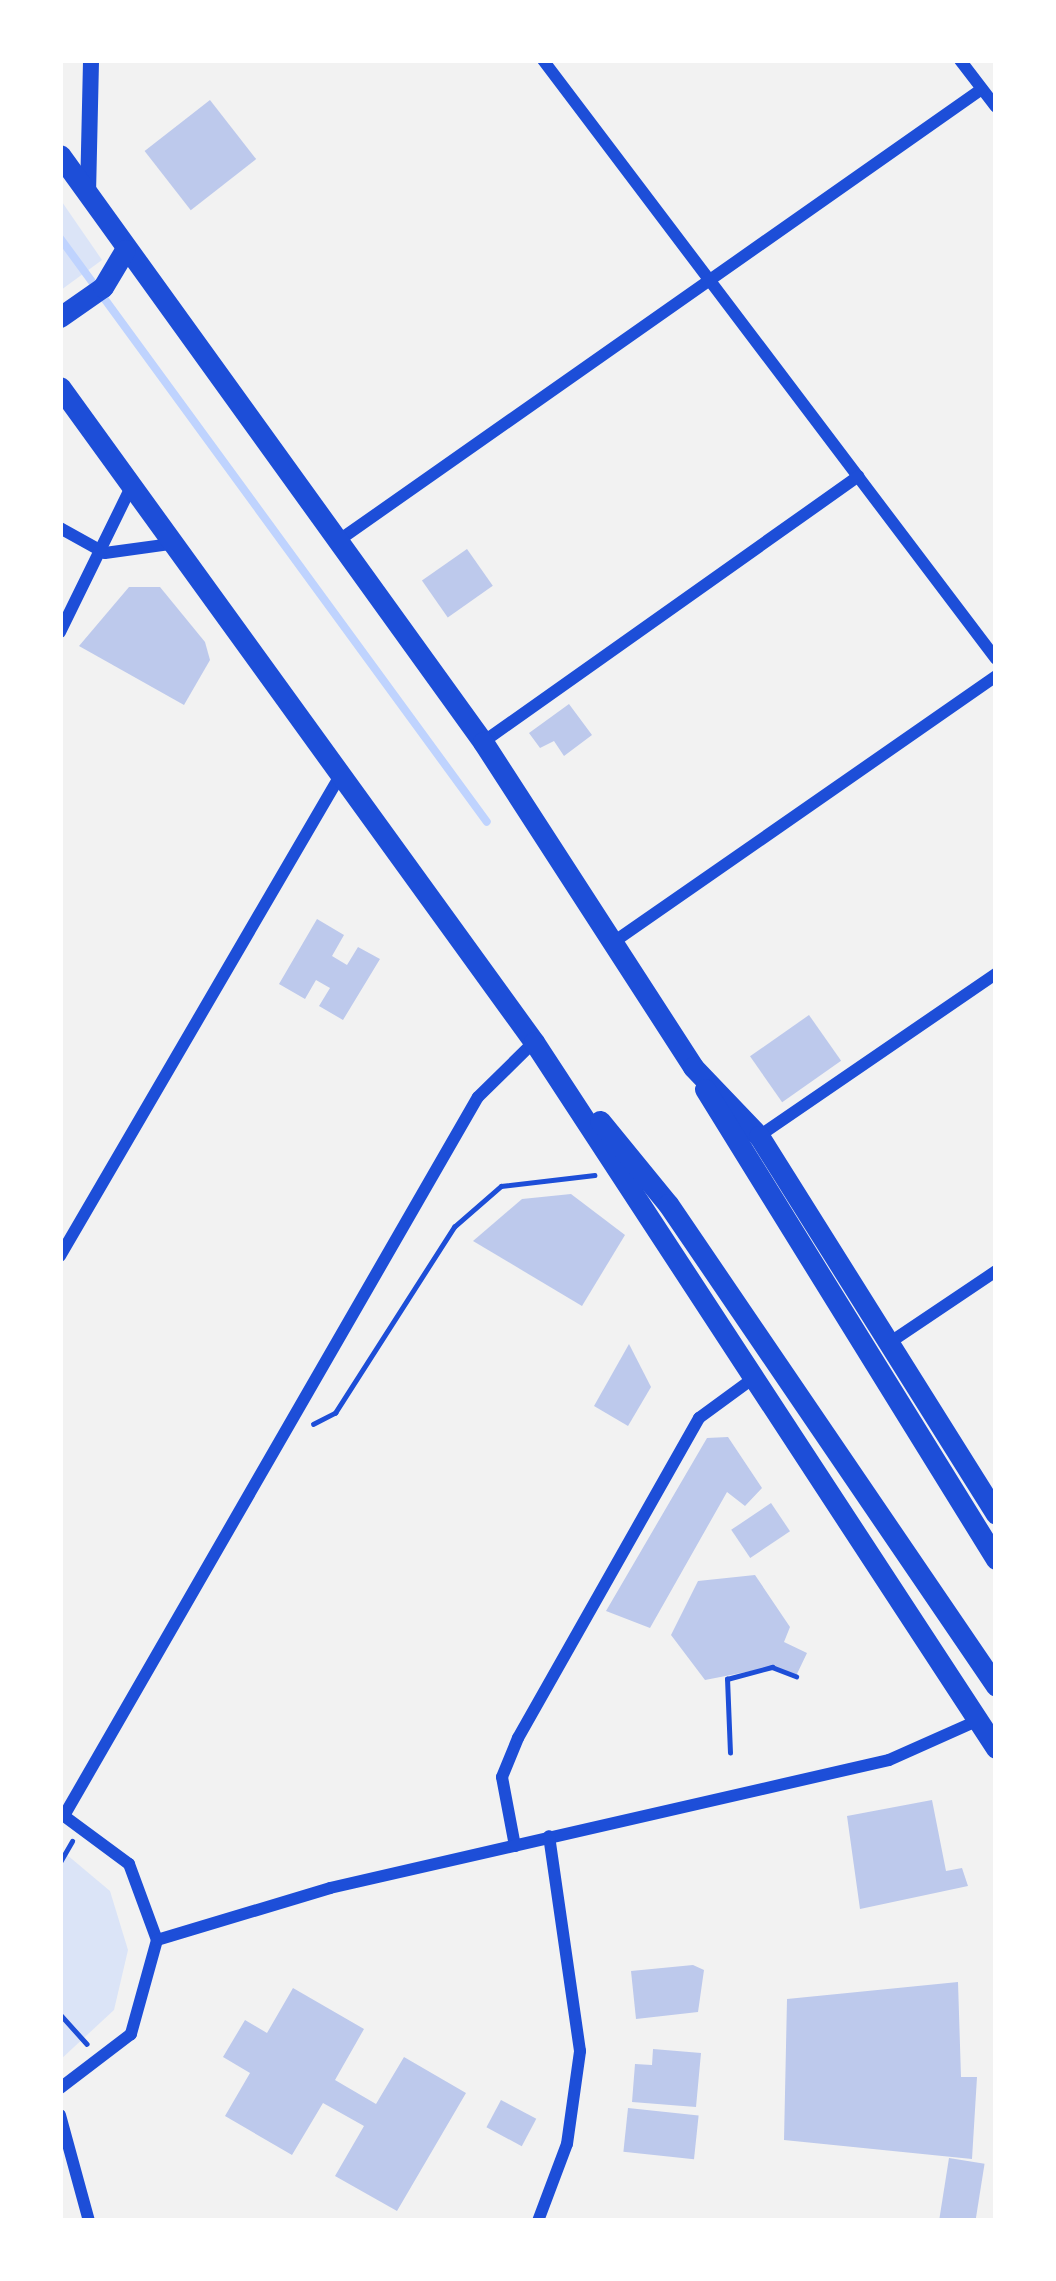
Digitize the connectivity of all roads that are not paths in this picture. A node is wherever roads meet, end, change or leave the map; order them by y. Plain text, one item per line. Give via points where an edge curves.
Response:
1 (91, 60) edge
2 (542, 60) edge
3 (960, 60) edge
4 (982, 89) junction
5 (996, 107) edge
6 (60, 155) edge
7 (88, 195) junction
8 (125, 250) junction
9 (711, 283) junction
10 (61, 316) edge
11 (60, 387) edge
12 (858, 476) junction
13 (131, 487) junction
14 (60, 528) edge
15 (171, 544) junction
16 (333, 544) junction
17 (105, 553) junction
18 (60, 632) edge
19 (996, 659) edge
20 (993, 684) edge
21 (483, 742) junction
22 (342, 773) junction
23 (615, 941) junction
24 (996, 974) edge
25 (534, 1042) junction
26 (694, 1067) junction
27 (759, 1136) junction
28 (60, 1256) edge
29 (996, 1271) edge
30 (889, 1343) junction
31 (755, 1377) junction
32 (996, 1514) edge
33 (996, 1559) edge
34 (996, 1686) edge
35 (979, 1720) junction
36 (996, 1748) edge
37 (62, 1814) edge
38 (548, 1836) junction
39 (515, 1846) junction
40 (157, 1940) junction
41 (60, 2088) edge
42 (60, 2115) edge
43 (89, 2221) edge
44 (538, 2221) edge

1 - 7 main road
2 - 9 street
3 - 4 street
4 - 5 street
4 - 9 street
6 - 7 highway
7 - 8 highway
8 - 10 highway via 103,287
8 - 16 highway
9 - 12 street
9 - 16 street
11 - 13 highway
12 - 19 street
12 - 21 street
13 - 15 highway
13 - 17 street
14 - 17 street
15 - 17 street
15 - 22 highway
16 - 21 highway
17 - 18 street
20 - 23 street
21 - 23 highway
22 - 25 highway
22 - 28 street
23 - 26 highway
24 - 27 street
25 - 31 highway
25 - 34 highway via 668,1204
25 - 37 street via 478,1097
26 - 27 highway
26 - 33 highway
27 - 30 highway
29 - 30 street
30 - 32 highway
31 - 35 highway
31 - 39 street via 699,1418 518,1738 502,1778
35 - 36 highway
35 - 38 street via 889,1760
37 - 40 street via 129,1864
38 - 39 street
38 - 44 street via 580,2051 567,2144
39 - 40 street
40 - 41 street via 152,1989 103,2062
42 - 43 street

